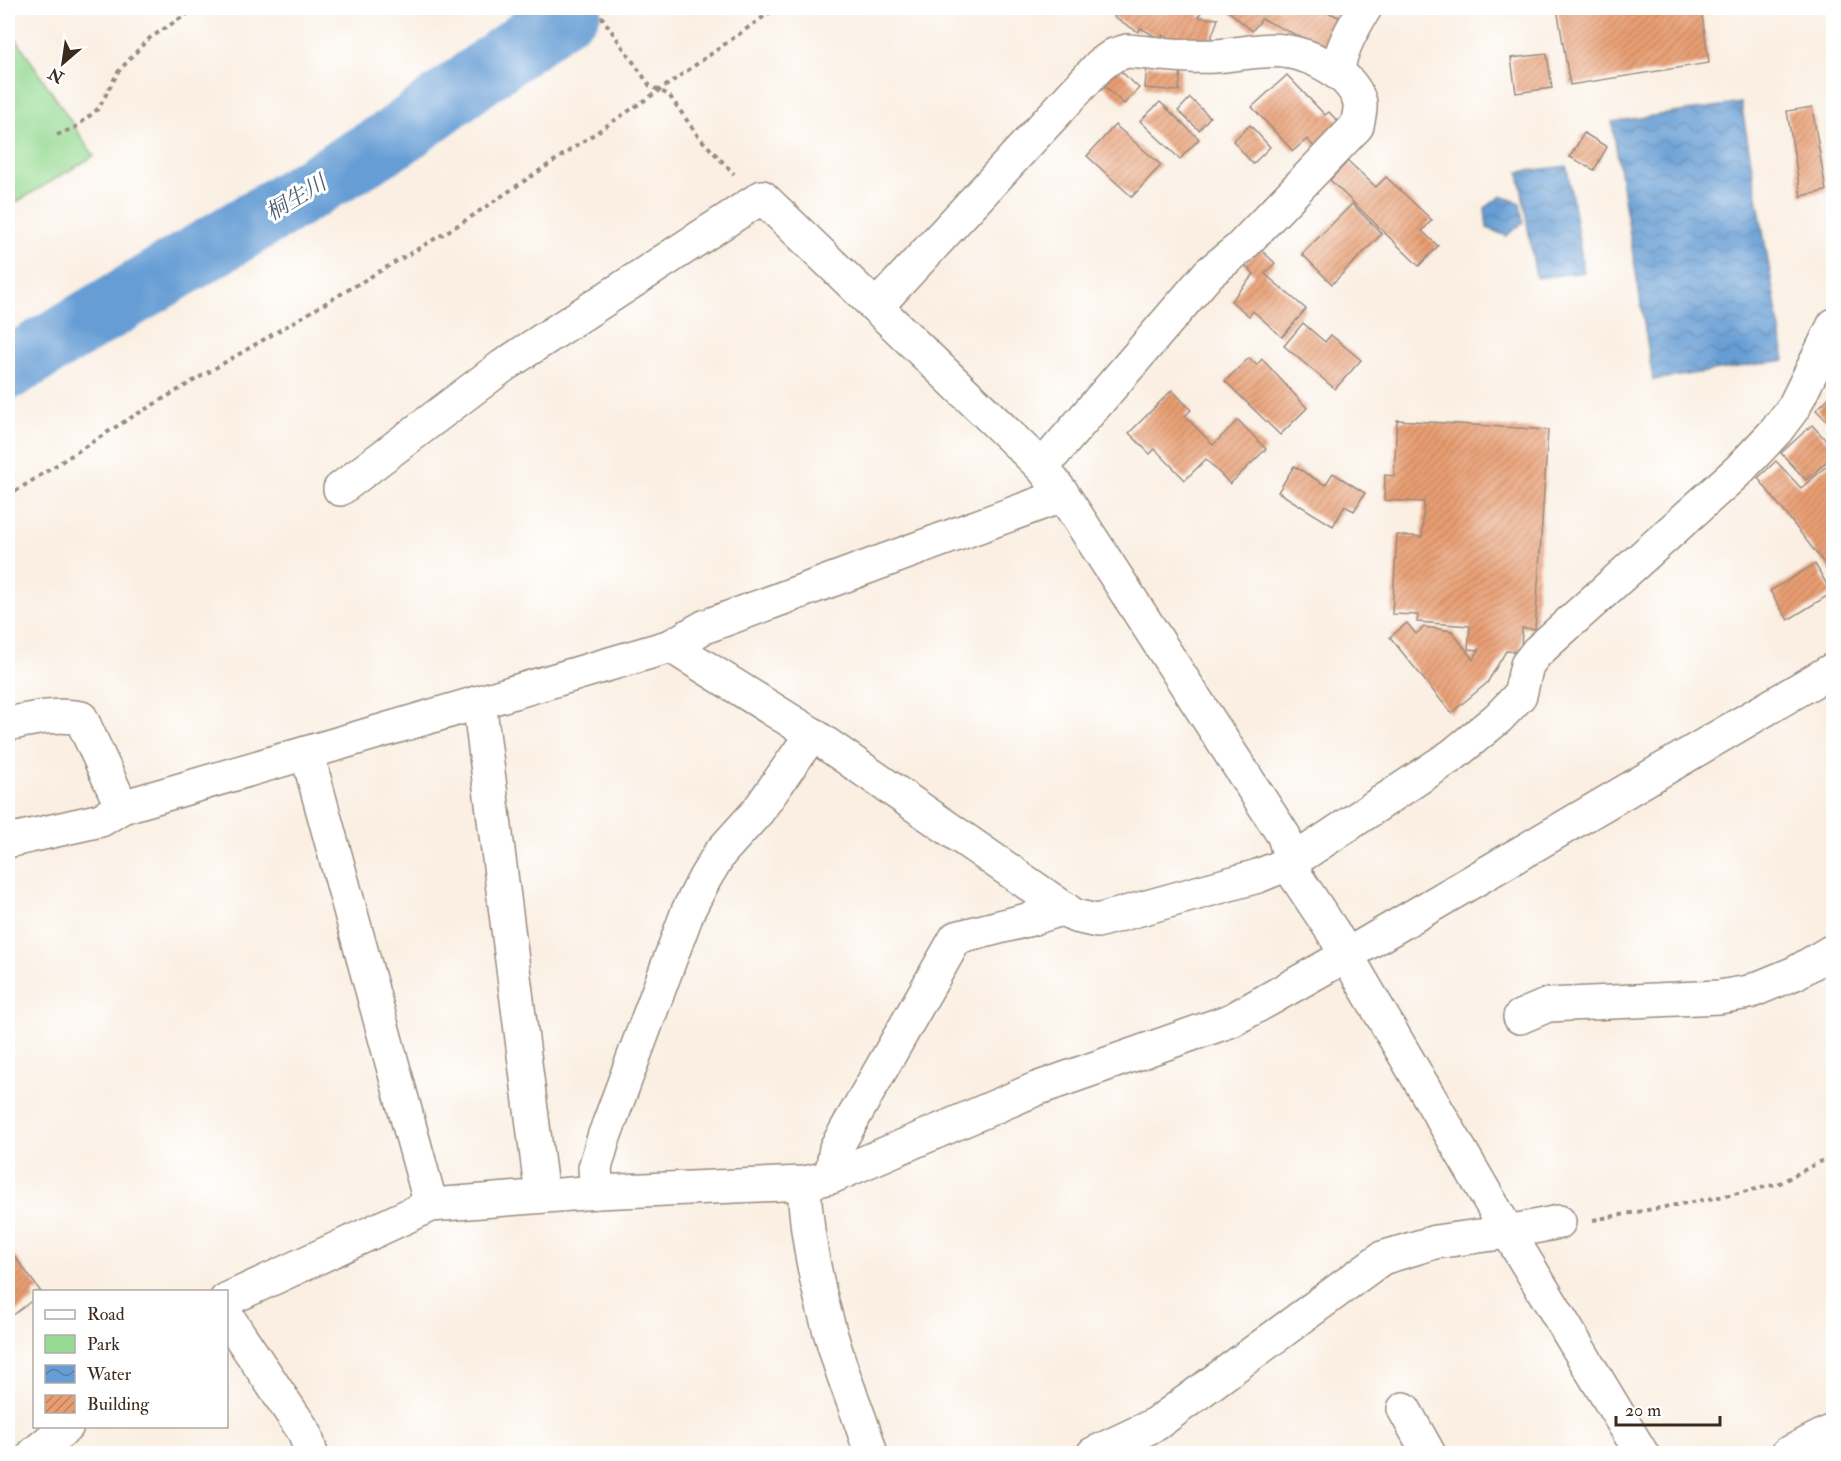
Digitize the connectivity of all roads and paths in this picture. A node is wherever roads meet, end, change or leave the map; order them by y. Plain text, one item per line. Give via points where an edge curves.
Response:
1 (196, 8) edge
2 (776, 8) edge
3 (1365, 8) edge
4 (601, 16) dead end
5 (1337, 73) junction
6 (660, 90) junction
7 (57, 135) dead end
8 (762, 197) junction
9 (876, 307) junction
10 (1833, 325) edge
11 (1042, 467) junction
12 (340, 489) dead end
13 (1062, 493) junction
14 (8, 496) edge
15 (671, 646) junction
16 (1833, 669) edge
17 (476, 703) junction
18 (8, 724) edge
19 (812, 734) junction
20 (307, 753) junction
21 (122, 807) junction
22 (8, 841) edge
23 (1290, 863) junction
24 (1064, 908) junction
25 (1833, 950) edge
26 (1347, 955) junction
27 (1520, 1017) dead end
28 (1833, 1154) edge
29 (817, 1180) junction
30 (597, 1192) junction
31 (542, 1196) junction
32 (431, 1204) junction
33 (1559, 1222) joint
34 (1508, 1232) junction
35 (228, 1299) edge
36 (228, 1318) edge
37 (1404, 1409) dead end
38 (65, 1428) edge
39 (1831, 1435) edge
40 (34, 1454) edge
41 (311, 1454) edge
42 (871, 1454) edge
43 (1093, 1454) edge
44 (1429, 1454) edge
45 (1642, 1454) edge
46 (1787, 1454) edge

1 - 7 path via 147,40 118,72 99,108 75,127
2 - 6 path
3 - 5 street via 1340,54
4 - 6 path via 650,86
5 - 9 street via 1322,63 1283,51 1214,56 1127,51 1114,55 1100,65
5 - 11 street via 1353,88 1360,105 1357,126 1240,248 1209,273
6 - 8 path via 669,95 698,136 741,182
6 - 14 path via 460,224 132,417
8 - 9 street
8 - 12 street via 503,366
9 - 11 street
10 - 23 street via 1794,407 1776,431 1738,471 1537,652 1527,665 1520,696 1498,718 1453,755
11 - 13 street
13 - 15 street via 704,627
13 - 23 street via 1284,836
15 - 17 street
15 - 19 street
16 - 26 street
17 - 20 street
17 - 31 street via 481,717
18 - 21 street via 52,716 81,718
19 - 24 street
19 - 30 street via 758,811 720,853 688,911 604,1137 595,1168
20 - 21 street
20 - 32 street
21 - 22 street via 101,820
23 - 24 street via 1258,876 1098,921 1075,916
23 - 26 street
24 - 29 street via 956,938
25 - 27 street via 1795,973 1749,992 1719,997 1548,1005
26 - 29 street via 1216,1027 1036,1089
26 - 34 street
28 - 33 path via 1778,1184 1593,1220
29 - 30 street
29 - 42 street via 807,1224 838,1360
30 - 31 street
31 - 32 street
32 - 35 street
33 - 34 street
34 - 43 street via 1435,1242 1382,1258 1155,1424
34 - 45 street
36 - 41 street via 305,1433
37 - 44 street
38 - 40 street
39 - 46 street

